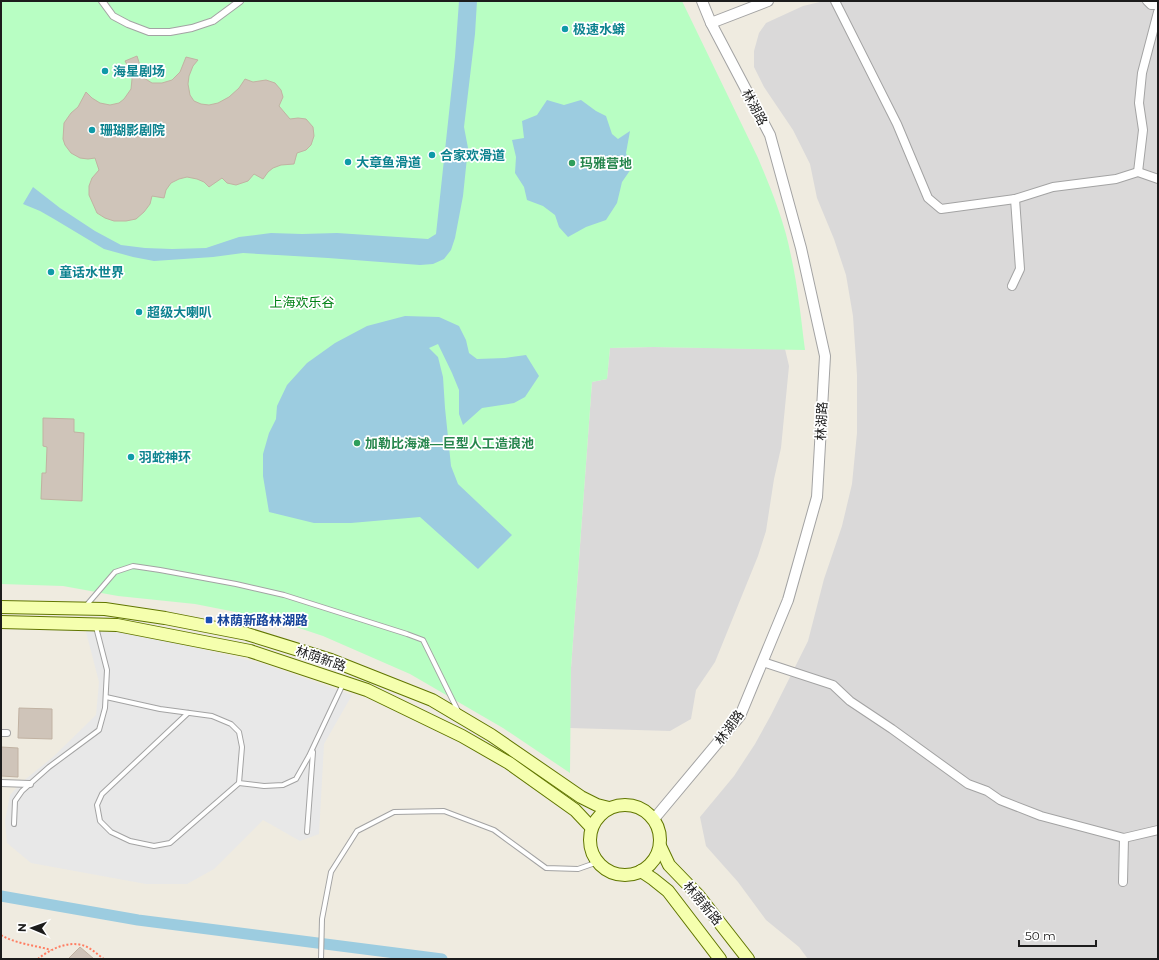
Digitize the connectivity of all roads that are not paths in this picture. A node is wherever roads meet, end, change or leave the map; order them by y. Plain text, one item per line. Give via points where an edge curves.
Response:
1 (102, 1) edge
2 (240, 1) edge
3 (702, 1) edge
4 (768, 1) edge
5 (835, 1) edge
6 (1147, 1) edge
7 (1158, 5) edge
8 (1158, 12) edge
9 (711, 23) junction
10 (1138, 172) junction
11 (1158, 179) edge
12 (1016, 199) junction
13 (1012, 286) dead end
14 (1, 607) edge
15 (84, 609) junction
16 (1, 622) edge
17 (95, 625) junction
18 (763, 662) junction
19 (344, 682) junction
20 (106, 697) junction
21 (188, 713) junction
22 (461, 717) junction
23 (313, 749) junction
24 (1, 783) edge
25 (239, 783) junction
26 (30, 784) junction
27 (609, 808) junction
28 (654, 819) junction
29 (14, 824) dead end
30 (592, 827) junction
31 (1158, 830) edge
32 (308, 832) dead end
33 (1124, 838) junction
34 (660, 846) junction
35 (598, 862) junction
36 (641, 871) junction
37 (1123, 882) dead end
38 (321, 959) edge
39 (720, 959) edge
40 (748, 959) edge

1 - 2 street via 113,16 149,32 185,30 213,21
3 - 9 street, 林湖路
4 - 9 street
5 - 12 street via 897,124 928,198 941,209
6 - 7 street via 1150,5
8 - 10 street via 1142,73 1139,103 1143,130
9 - 18 street, 林湖路 via 770,135 801,248 825,356 817,497 788,600
10 - 11 street
10 - 12 street via 1116,179 1053,187
12 - 13 street via 1020,269
14 - 15 main road, 林荫新路
15 - 22 main road, 林荫新路 via 105,609 247,634 330,660 432,700
15 - 22 lane via 115,572 133,566 284,595 423,640
16 - 17 main road, 林荫新路
17 - 19 main road, 林荫新路 via 116,626 250,650
17 - 20 lane via 107,670
18 - 28 street, 林湖路 via 740,716
18 - 33 street via 833,685 850,701 968,784 987,791 1000,800 1041,816
19 - 23 lane
19 - 30 main road, 林荫新路 via 367,690 455,732 509,763 575,810
20 - 21 lane
20 - 26 lane via 99,730
21 - 25 lane via 212,716 231,724 238,732 242,747
21 - 25 lane via 102,794 97,805 100,821 110,832 130,841 154,846 170,843
22 - 27 main road, 林荫新路 via 581,797
23 - 25 lane via 296,779 283,785
23 - 32 lane
24 - 26 street
26 - 29 lane via 16,801
27 - 28 main road, 林荫新路 via 624,804 636,806
27 - 30 main road via 602,812
28 - 34 main road, 林荫新路 via 660,830
30 - 35 main road via 590,844 593,856
31 - 33 street
33 - 37 street
34 - 36 main road, 林荫新路 via 652,864
34 - 40 main road, 林荫新路 via 669,865 698,895
35 - 36 main road, 林荫新路 via 609,872 620,875 632,875
35 - 38 lane via 578,869 546,868 494,830 444,811 394,812 357,831 331,872 322,919
36 - 39 main road, 林荫新路 via 668,892

